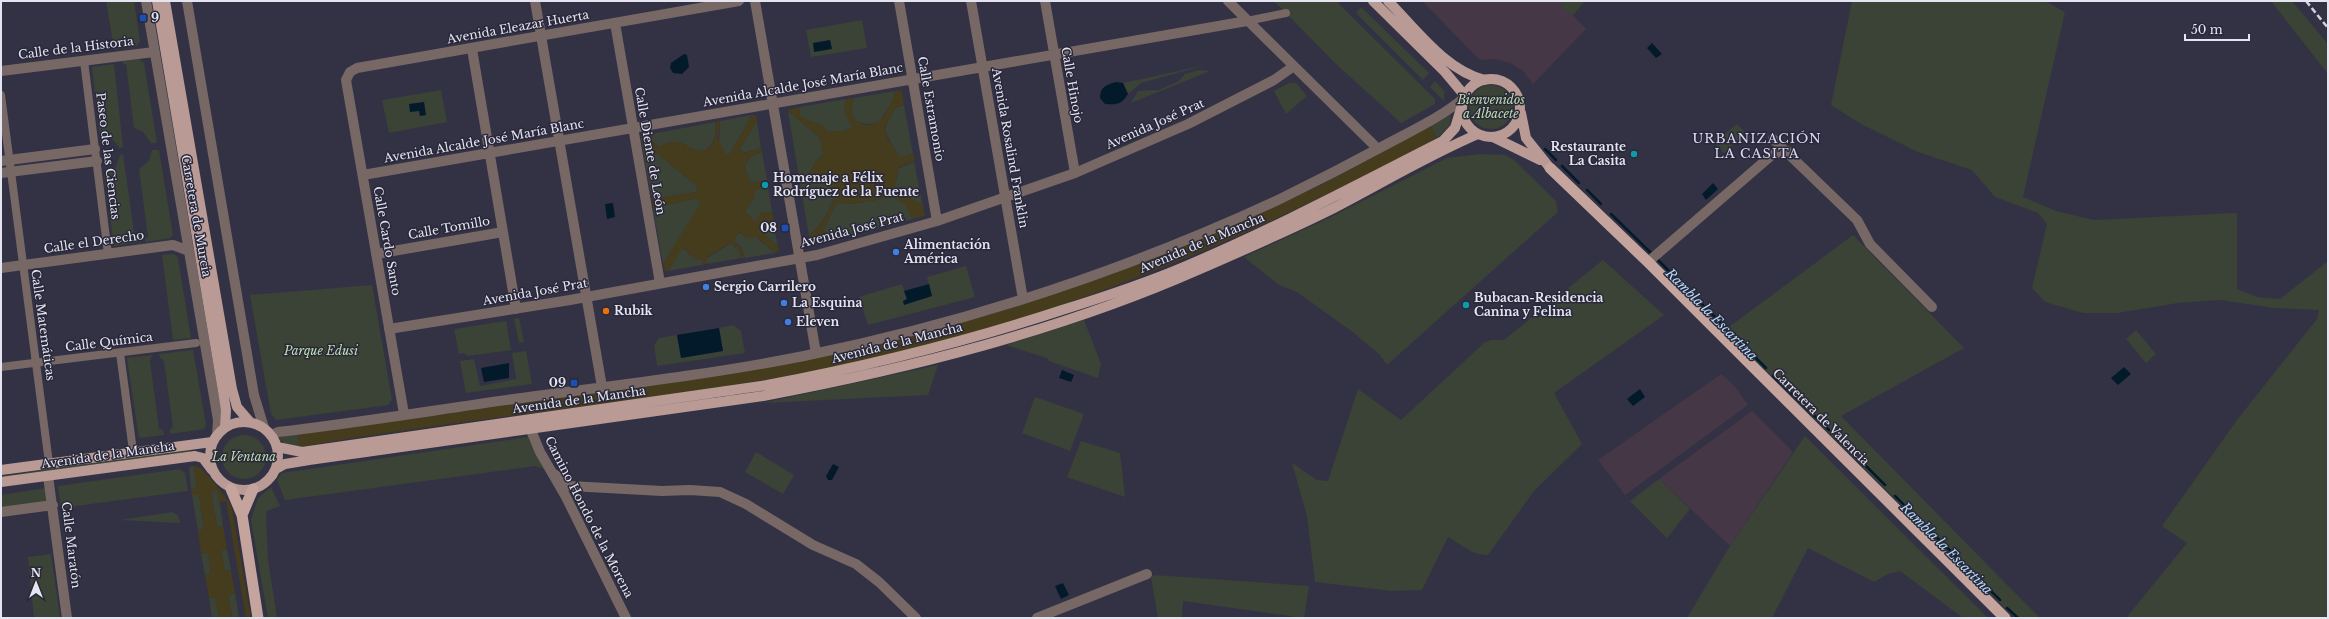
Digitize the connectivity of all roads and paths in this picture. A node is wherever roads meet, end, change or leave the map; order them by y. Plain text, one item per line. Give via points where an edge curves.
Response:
1 (146, 1) edge
2 (157, 1) edge
3 (166, 1) edge
4 (187, 1) edge
5 (535, 1) edge
6 (739, 1) edge
7 (755, 1) edge
8 (899, 1) edge
9 (971, 1) edge
10 (1045, 1) edge
11 (1228, 1) edge
12 (1373, 1) edge
13 (1388, 1) edge
14 (1286, 13) dead end
15 (1248, 21) junction
16 (615, 23) junction
17 (542, 36) junction
18 (472, 49) junction
19 (154, 52) junction
20 (1053, 54) junction
21 (84, 61) junction
22 (1294, 66) junction
23 (983, 67) junction
24 (1, 71) edge
25 (350, 72) joint
26 (912, 78) junction
27 (1485, 80) junction
28 (1, 95) edge
29 (1464, 99) junction
30 (1520, 103) junction
31 (771, 104) junction
32 (632, 128) junction
33 (1478, 134) junction
34 (1493, 137) junction
35 (1773, 139) dead end
36 (560, 141) junction
37 (95, 149) junction
38 (1378, 149) junction
39 (1787, 151) junction
40 (489, 153) junction
41 (97, 160) junction
42 (5, 161) edge
43 (1550, 168) junction
44 (6, 172) edge
45 (1075, 173) junction
46 (363, 175) junction
47 (1005, 198) junction
48 (937, 220) junction
49 (503, 232) junction
50 (189, 251) junction
51 (108, 254) junction
52 (376, 254) junction
53 (798, 258) junction
54 (1648, 262) junction
55 (23, 265) junction
56 (1, 268) edge
57 (660, 283) junction
58 (587, 296) junction
59 (1022, 299) junction
60 (1932, 307) dead end
61 (516, 309) junction
62 (389, 330) junction
63 (196, 343) dead end
64 (120, 353) junction
65 (816, 353) junction
66 (36, 363) junction
67 (1, 367) edge
68 (602, 387) junction
69 (404, 414) junction
70 (250, 422) junction
71 (225, 427) junction
72 (264, 428) junction
73 (530, 428) junction
74 (271, 435) junction
75 (215, 439) junction
76 (277, 447) junction
77 (133, 451) junction
78 (49, 463) junction
79 (276, 469) junction
80 (1, 470) edge
81 (212, 470) junction
82 (554, 474) junction
83 (48, 476) junction
84 (1, 482) edge
85 (231, 489) junction
86 (253, 489) junction
87 (53, 505) junction
88 (1, 512) edge
89 (242, 515) junction
90 (1147, 574) dead end
91 (68, 618) edge
92 (258, 618) edge
93 (626, 618) edge
94 (916, 618) edge
95 (1037, 618) edge
96 (2005, 618) edge

1 - 19 street, Carretera de Murcia
2 - 71 main road, Carretera de Murcia via 224,394
3 - 70 main road, Carretera de Murcia via 233,393 237,406
4 - 72 street via 254,398
5 - 17 street
6 - 16 street, Avenida Eleazar Huerta
7 - 31 street
8 - 26 street, Calle Estramonio
9 - 23 street, Avenida Rosalind Franklin
10 - 20 street, Calle Hinojo
11 - 15 street
12 - 29 main road via 1445,72
13 - 27 main road via 1453,64 1474,77
14 - 15 street
15 - 20 street, Avenida Alcalde José María Blanc
15 - 22 street
16 - 17 street, Avenida Eleazar Huerta
16 - 32 street, Calle Diente de León
17 - 18 street, Avenida Eleazar Huerta
17 - 36 street
18 - 25 street, Avenida Eleazar Huerta via 357,68
18 - 40 street
19 - 21 street, Calle de la Historia
19 - 50 street, Carretera de Murcia
20 - 23 street, Avenida Alcalde José María Blanc
20 - 45 street, Calle Hinojo
21 - 24 street, Calle de la Historia
21 - 37 street, Paseo de las Ciencias
22 - 38 street
22 - 45 street, Avenida José Prat via 1274,80 1188,124
23 - 26 street, Avenida Alcalde José María Blanc
23 - 47 street, Avenida Rosalind Franklin
25 - 46 street, Calle Cardo Santo via 346,80
26 - 31 street, Avenida Alcalde José María Blanc
26 - 48 street, Calle Estramonio
27 - 29 main road via 1470,88
27 - 30 main road via 1508,84 1518,96
28 - 42 street, Calle Matemáticas
29 - 33 main road via 1465,121 1470,129
29 - 38 street, Avenida de la Mancha
29 - 76 main road, Avenida de la Mancha via 1455,128 1444,141 1342,193 1184,267 1094,300 932,350 767,386 302,452
30 - 34 main road via 1517,122 1502,135
30 - 43 main road, Carretera de Valencia via 1526,138
31 - 32 street, Avenida Alcalde José María Blanc
31 - 53 street
32 - 36 street, Avenida Alcalde José María Blanc
32 - 57 street, Calle Diente de León
33 - 34 main road
33 - 73 main road, Avenida de la Mancha via 1452,145 1332,209 1204,268 1026,333 934,359 763,396
34 - 43 main road, Carretera de Valencia via 1540,160
35 - 39 street
36 - 40 street, Avenida Alcalde José María Blanc
36 - 58 street
37 - 41 street, Paseo de las Ciencias
37 - 42 street
38 - 59 street, Avenida de la Mancha via 1316,182 1242,216 1090,277
39 - 54 street via 1773,154
39 - 60 street via 1857,220 1870,244
40 - 46 street, Avenida Alcalde José María Blanc
40 - 49 street
41 - 44 street
41 - 51 street, Paseo de las Ciencias
42 - 44 street, Calle Matemáticas
43 - 54 highway, Carretera de Valencia
44 - 55 street, Calle Matemáticas
45 - 47 street, Avenida José Prat
46 - 52 street, Calle Cardo Santo
47 - 48 street, Avenida José Prat
47 - 59 street, Avenida Rosalind Franklin
48 - 53 street, Avenida José Prat
49 - 52 street, Calle Tomillo
49 - 61 street
50 - 51 street, Calle el Derecho via 173,245
50 - 75 street, Carretera de Murcia via 218,420
51 - 55 street, Calle el Derecho
52 - 62 street, Calle Cardo Santo
53 - 57 street, Avenida José Prat
53 - 65 street
54 - 96 highway, Carretera de Valencia
55 - 56 street, Calle el Derecho
55 - 66 street, Calle Matemáticas
57 - 58 street, Avenida José Prat
58 - 61 street, Avenida José Prat
58 - 68 street
59 - 65 street, Avenida de la Mancha via 902,334
61 - 62 street, Avenida José Prat
62 - 69 street, Calle Cardo Santo
63 - 64 street, Calle Química
64 - 66 street, Calle Química
64 - 77 street
65 - 68 street, Avenida de la Mancha via 711,372
66 - 67 street, Calle Química
66 - 78 street, Calle Matemáticas
68 - 69 street, Avenida de la Mancha
69 - 74 street, Avenida de la Mancha
70 - 71 main road via 237,422
70 - 72 main road
71 - 75 main road
72 - 74 main road
73 - 79 main road, Avenida de la Mancha via 309,460 285,464
73 - 82 street, Camino Hondo de la Morena via 540,452
74 - 76 main road
75 - 77 main road, Avenida de la Mancha
75 - 81 main road via 209,456
76 - 79 main road
77 - 78 main road, Avenida de la Mancha
78 - 80 main road, Avenida de la Mancha
79 - 86 main road via 271,478
81 - 83 main road, Avenida de la Mancha via 203,458 195,456
81 - 85 main road via 216,477
82 - 93 street, Camino Hondo de la Morena
82 - 94 street via 570,486 720,492 746,504 818,547 856,564 879,582
83 - 84 main road, Avenida de la Mancha
83 - 87 street, Calle Maratón
85 - 86 main road
85 - 89 highway
86 - 89 highway
87 - 88 street
87 - 91 street, Calle Maratón
89 - 92 highway
90 - 95 street

